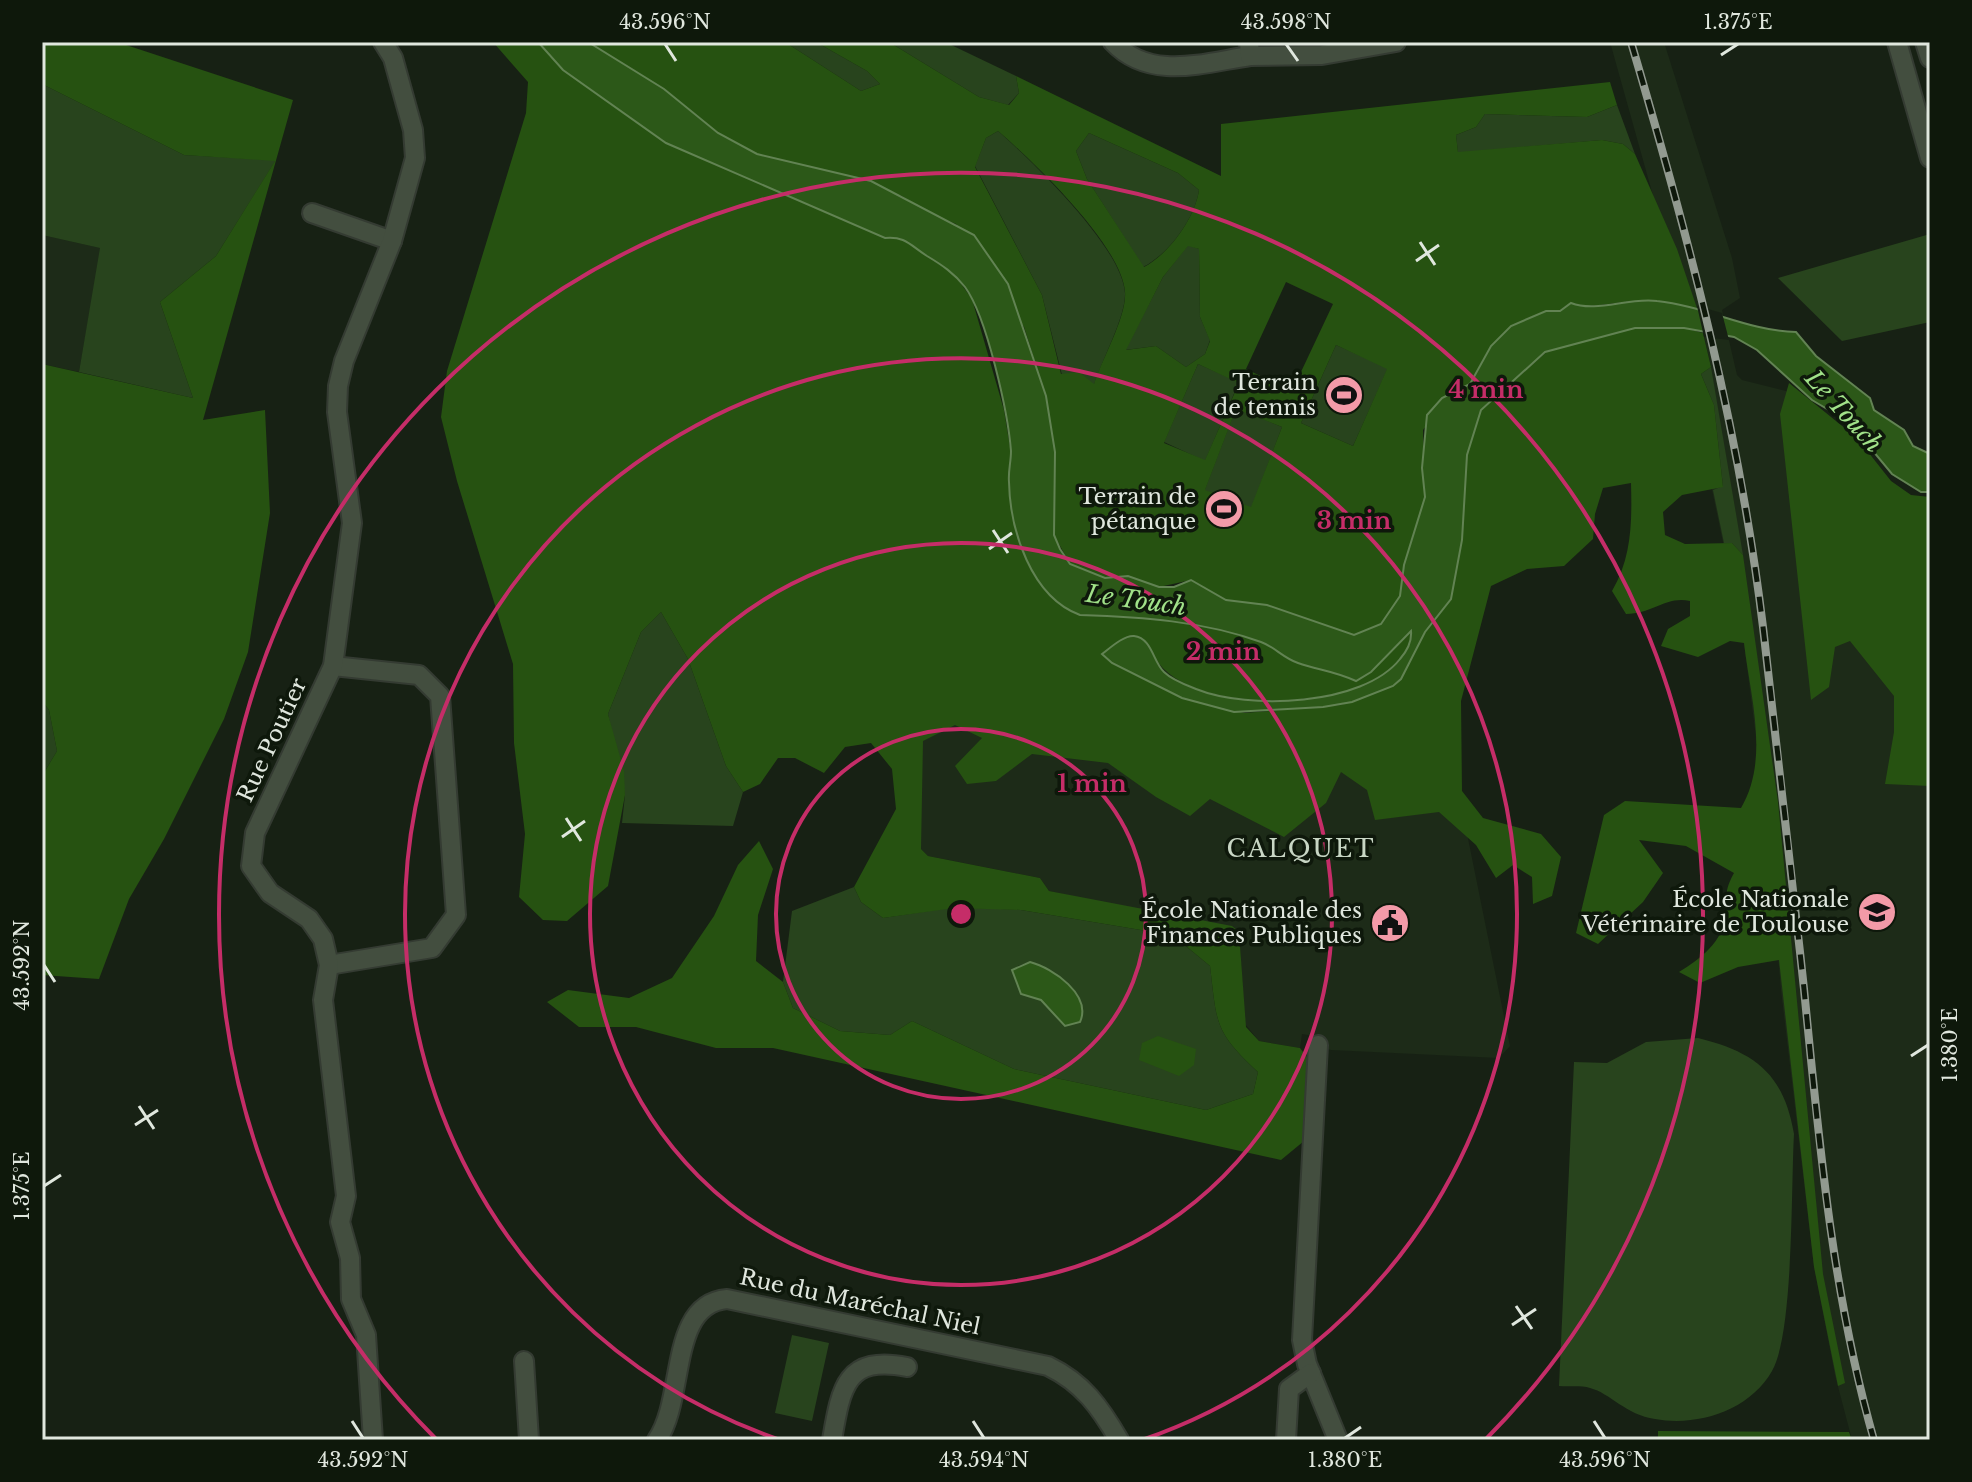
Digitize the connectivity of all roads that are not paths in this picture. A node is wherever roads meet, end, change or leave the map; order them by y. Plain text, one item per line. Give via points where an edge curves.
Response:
1 (383, 42) edge
2 (1113, 42) edge
3 (1396, 42) edge
4 (1897, 42) edge
5 (1925, 42) edge
6 (1250, 49) edge
7 (1930, 58) edge
8 (1930, 158) edge
9 (312, 213) dead end
10 (392, 241) junction
11 (333, 666) junction
12 (329, 965) junction
13 (1318, 1045) dead end
14 (524, 1361) dead end
15 (907, 1367) dead end
16 (1311, 1373) junction
17 (373, 1440) edge
18 (529, 1440) edge
19 (657, 1440) edge
20 (832, 1440) edge
21 (1119, 1440) edge
22 (1286, 1440) edge
23 (1338, 1440) edge

1 - 10 street, Rue Poutier via 393,58 413,130 415,158
2 - 6 street via 1149,66 1179,66
3 - 6 street via 1322,55
4 - 8 street
5 - 7 street
9 - 10 street
10 - 11 street, Rue Poutier via 338,386 352,523
11 - 12 street, Rue Poutier via 255,833 251,866 270,893 309,919 323,939
11 - 12 street via 419,675 440,696 456,915 432,948
12 - 17 street, Rue Poutier via 323,1000 345,1184 340,1222 350,1258 351,1299 366,1335
13 - 16 street via 1302,1340
14 - 18 street
15 - 20 street via 864,1365 847,1380
16 - 22 street via 1289,1389
16 - 23 street
19 - 21 street, Rue du Maréchal Niel via 670,1422 689,1323 703,1305 727,1299 1048,1366 1093,1397

